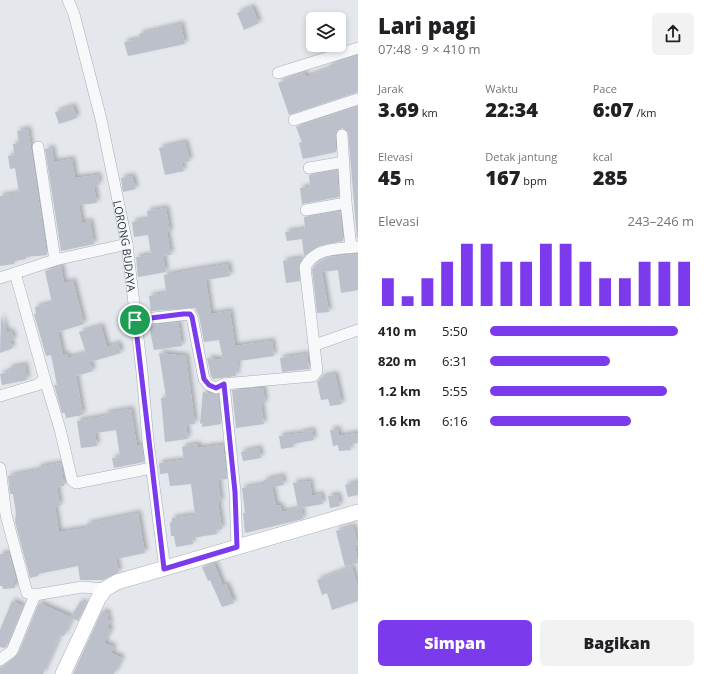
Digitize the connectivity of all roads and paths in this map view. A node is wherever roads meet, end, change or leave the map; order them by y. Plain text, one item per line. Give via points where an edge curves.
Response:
1 (68, 0) edge
2 (358, 48) edge
3 (278, 73) dead end
4 (358, 99) edge
5 (294, 120) dead end
6 (342, 135) dead end
7 (38, 147) dead end
8 (344, 162) junction
9 (309, 168) dead end
10 (346, 203) junction
11 (306, 210) dead end
12 (127, 244) junction
13 (354, 247) edge
14 (55, 260) junction
15 (16, 273) junction
16 (0, 278) edge
17 (135, 320) junction
18 (358, 330) edge
19 (315, 345) junction
20 (45, 380) junction
21 (224, 384) junction
22 (0, 396) edge
23 (0, 468) edge
24 (152, 468) junction
25 (358, 512) edge
26 (237, 547) junction
27 (164, 569) junction
28 (105, 589) junction
29 (35, 595) junction
30 (0, 660) edge
31 (63, 674) edge

1 - 12 street, LORONG BUDAYA via 74,14 101,119
2 - 3 street
4 - 5 street
6 - 8 street
7 - 14 street
8 - 9 street
8 - 10 street
10 - 11 street
10 - 13 street
12 - 14 street
12 - 17 street, LORONG BUDAYA
13 - 19 street via 316,253 305,267
14 - 15 street
15 - 16 street
15 - 20 street
17 - 21 street via 190,314 204,379 216,388
17 - 24 street, LORONG BUDAYA
18 - 19 street
19 - 21 street via 317,371 313,376
20 - 22 street via 37,386
20 - 24 street via 74,482 82,483
21 - 26 street via 235,492
23 - 29 street via 6,515 26,589 30,595
24 - 27 street, LORONG BUDAYA
25 - 26 street
26 - 27 street
27 - 28 street via 117,582
28 - 29 street via 82,587
28 - 31 street
29 - 30 street via 12,651

